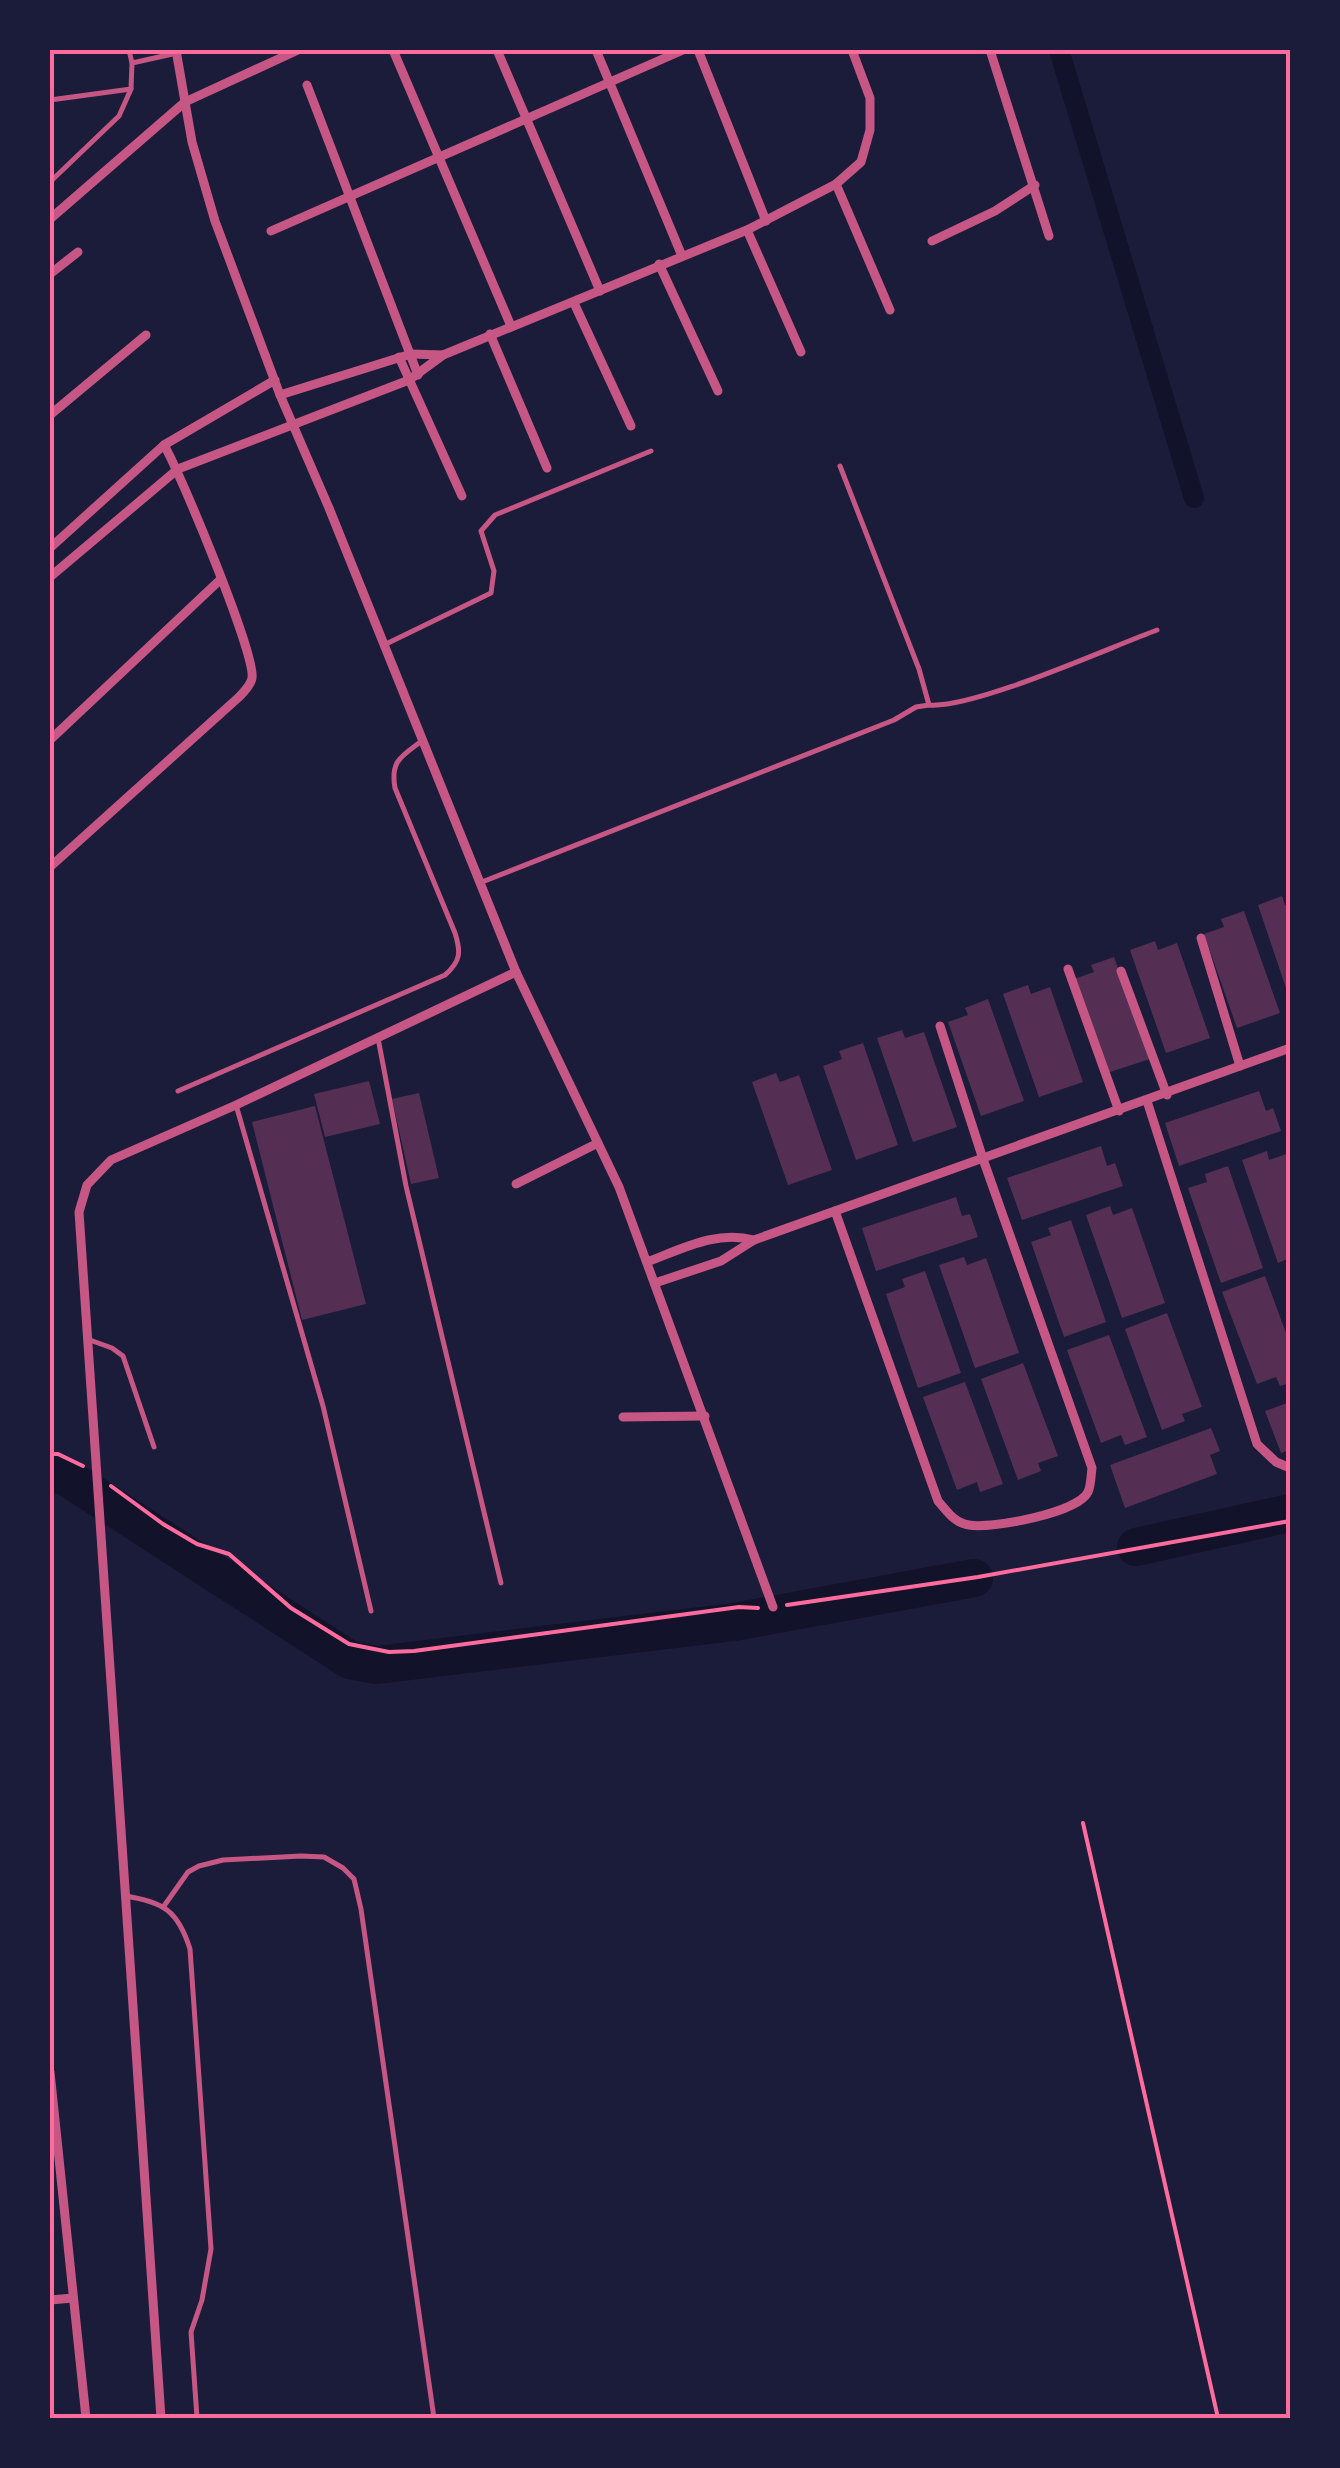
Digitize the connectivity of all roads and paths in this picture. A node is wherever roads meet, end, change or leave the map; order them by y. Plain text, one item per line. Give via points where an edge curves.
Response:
1 (129, 50) edge
2 (298, 50) edge
3 (393, 50) edge
4 (497, 50) edge
5 (596, 50) edge
6 (683, 50) edge
7 (698, 50) edge
8 (852, 50) edge
9 (990, 50) edge
10 (177, 51) edge
11 (132, 63) junction
12 (610, 82) junction
13 (307, 85) dead end
14 (131, 89) junction
15 (50, 100) edge
16 (185, 102) junction
17 (526, 117) junction
18 (438, 155) junction
19 (50, 182) edge
20 (836, 184) junction
21 (1034, 185) junction
22 (349, 195) junction
23 (50, 219) edge
24 (766, 221) junction
25 (747, 230) junction
26 (272, 231) dead end
27 (1050, 236) dead end
28 (932, 241) dead end
29 (78, 252) dead end
30 (682, 256) junction
31 (660, 264) junction
32 (50, 274) edge
33 (600, 291) junction
34 (574, 303) junction
35 (890, 310) dead end
36 (511, 326) junction
37 (490, 334) junction
38 (146, 335) dead end
39 (802, 352) dead end
40 (411, 354) junction
41 (442, 355) junction
42 (399, 357) junction
43 (414, 377) junction
44 (276, 380) junction
45 (718, 391) dead end
46 (280, 395) junction
47 (50, 415) edge
48 (292, 423) junction
49 (631, 426) dead end
50 (164, 445) junction
51 (651, 451) dead end
52 (840, 466) dead end
53 (547, 468) dead end
54 (178, 469) junction
55 (462, 496) dead end
56 (50, 548) edge
57 (50, 577) edge
58 (221, 580) junction
59 (1157, 630) dead end
60 (384, 644) junction
61 (930, 705) junction
62 (50, 740) edge
63 (423, 740) junction
64 (50, 868) edge
65 (480, 883) junction
66 (1200, 938) dead end
67 (1068, 970) dead end
68 (1121, 971) dead end
69 (516, 972) junction
70 (940, 1026) dead end
71 (378, 1038) junction
72 (1290, 1048) edge
73 (1240, 1066) junction
74 (178, 1091) dead end
75 (1167, 1095) junction
76 (1147, 1101) junction
77 (236, 1105) junction
78 (1119, 1111) junction
79 (598, 1143) junction
80 (983, 1159) junction
81 (516, 1184) dead end
82 (835, 1211) junction
83 (754, 1240) junction
84 (647, 1262) junction
85 (655, 1284) junction
86 (88, 1340) junction
87 (704, 1416) junction
88 (623, 1417) dead end
89 (154, 1447) dead end
90 (50, 1454) edge
91 (1290, 1468) edge
92 (91, 1471) dead end
93 (107, 1482) dead end
94 (1290, 1521) edge
95 (501, 1583) dead end
96 (774, 1607) junction
97 (371, 1612) dead end
98 (1083, 1823) dead end
99 (125, 1896) junction
100 (164, 1906) junction
101 (50, 2072) edge
102 (54, 2149) edge
103 (74, 2298) junction
104 (50, 2300) edge
105 (86, 2418) edge
106 (161, 2418) edge
107 (196, 2418) edge
108 (434, 2418) edge
109 (1218, 2418) edge

1 - 11 lane
2 - 16 street
3 - 18 street
4 - 17 street
5 - 12 street
6 - 12 street
7 - 24 street
8 - 20 street via 870,98 870,130 861,162
9 - 21 street
10 - 11 lane
10 - 16 street
11 - 14 lane
12 - 17 street
12 - 30 street
13 - 22 street
14 - 15 lane
14 - 19 lane via 118,116
16 - 23 street
16 - 44 street via 202,179
17 - 18 street
17 - 33 street
18 - 22 street
18 - 36 street
20 - 24 street
20 - 35 street
21 - 27 street
21 - 28 street
22 - 26 street
22 - 40 street
24 - 25 street
25 - 30 street
25 - 39 street
29 - 32 street
30 - 31 street
31 - 33 street
31 - 45 street
33 - 34 street
34 - 36 street
34 - 49 street
36 - 37 street
37 - 41 street
37 - 53 street
38 - 47 street
40 - 41 street
40 - 42 street
40 - 43 street
41 - 43 street
42 - 43 street
42 - 46 street
43 - 48 street
43 - 55 street
44 - 46 street
44 - 50 street
46 - 48 street
48 - 54 street
48 - 60 street
50 - 54 street
50 - 56 street
51 - 60 lane via 496,515 481,531 494,571 491,592
52 - 61 lane
54 - 57 street
54 - 58 street
58 - 62 street
58 - 64 street via 251,663 248,687
59 - 61 lane via 993,692
60 - 63 street
61 - 65 lane
63 - 65 street
63 - 74 lane via 392,772 455,932 457,964 445,975
65 - 69 street
66 - 73 street
67 - 78 street
68 - 75 street
69 - 71 street
69 - 79 street
70 - 80 street
71 - 77 street
71 - 95 lane via 406,1186
72 - 73 street
73 - 75 street
75 - 76 street
76 - 78 street
76 - 91 street via 1257,1444
77 - 86 street via 112,1160 87,1185 79,1212
77 - 97 lane via 323,1406
78 - 80 street
79 - 81 street
79 - 84 street
80 - 82 street
80 - 82 street via 1092,1468 1088,1493 1074,1507 969,1526 938,1501
82 - 83 street
83 - 84 street via 719,1236
83 - 85 street via 721,1261
84 - 85 street
85 - 87 street
86 - 89 lane via 122,1356
86 - 99 street
87 - 88 street
87 - 96 street
90 - 92 path
93 - 96 path via 162,1524 229,1554 290,1608 366,1648 414,1651 739,1606
94 - 96 path
98 - 109 path
99 - 100 lane
99 - 106 street
100 - 107 lane via 182,1924 190,1949 212,2249 190,2332
100 - 108 lane via 188,1872 223,1860 324,1857 354,1879
101 - 102 street
102 - 103 street
103 - 104 street
103 - 105 street

